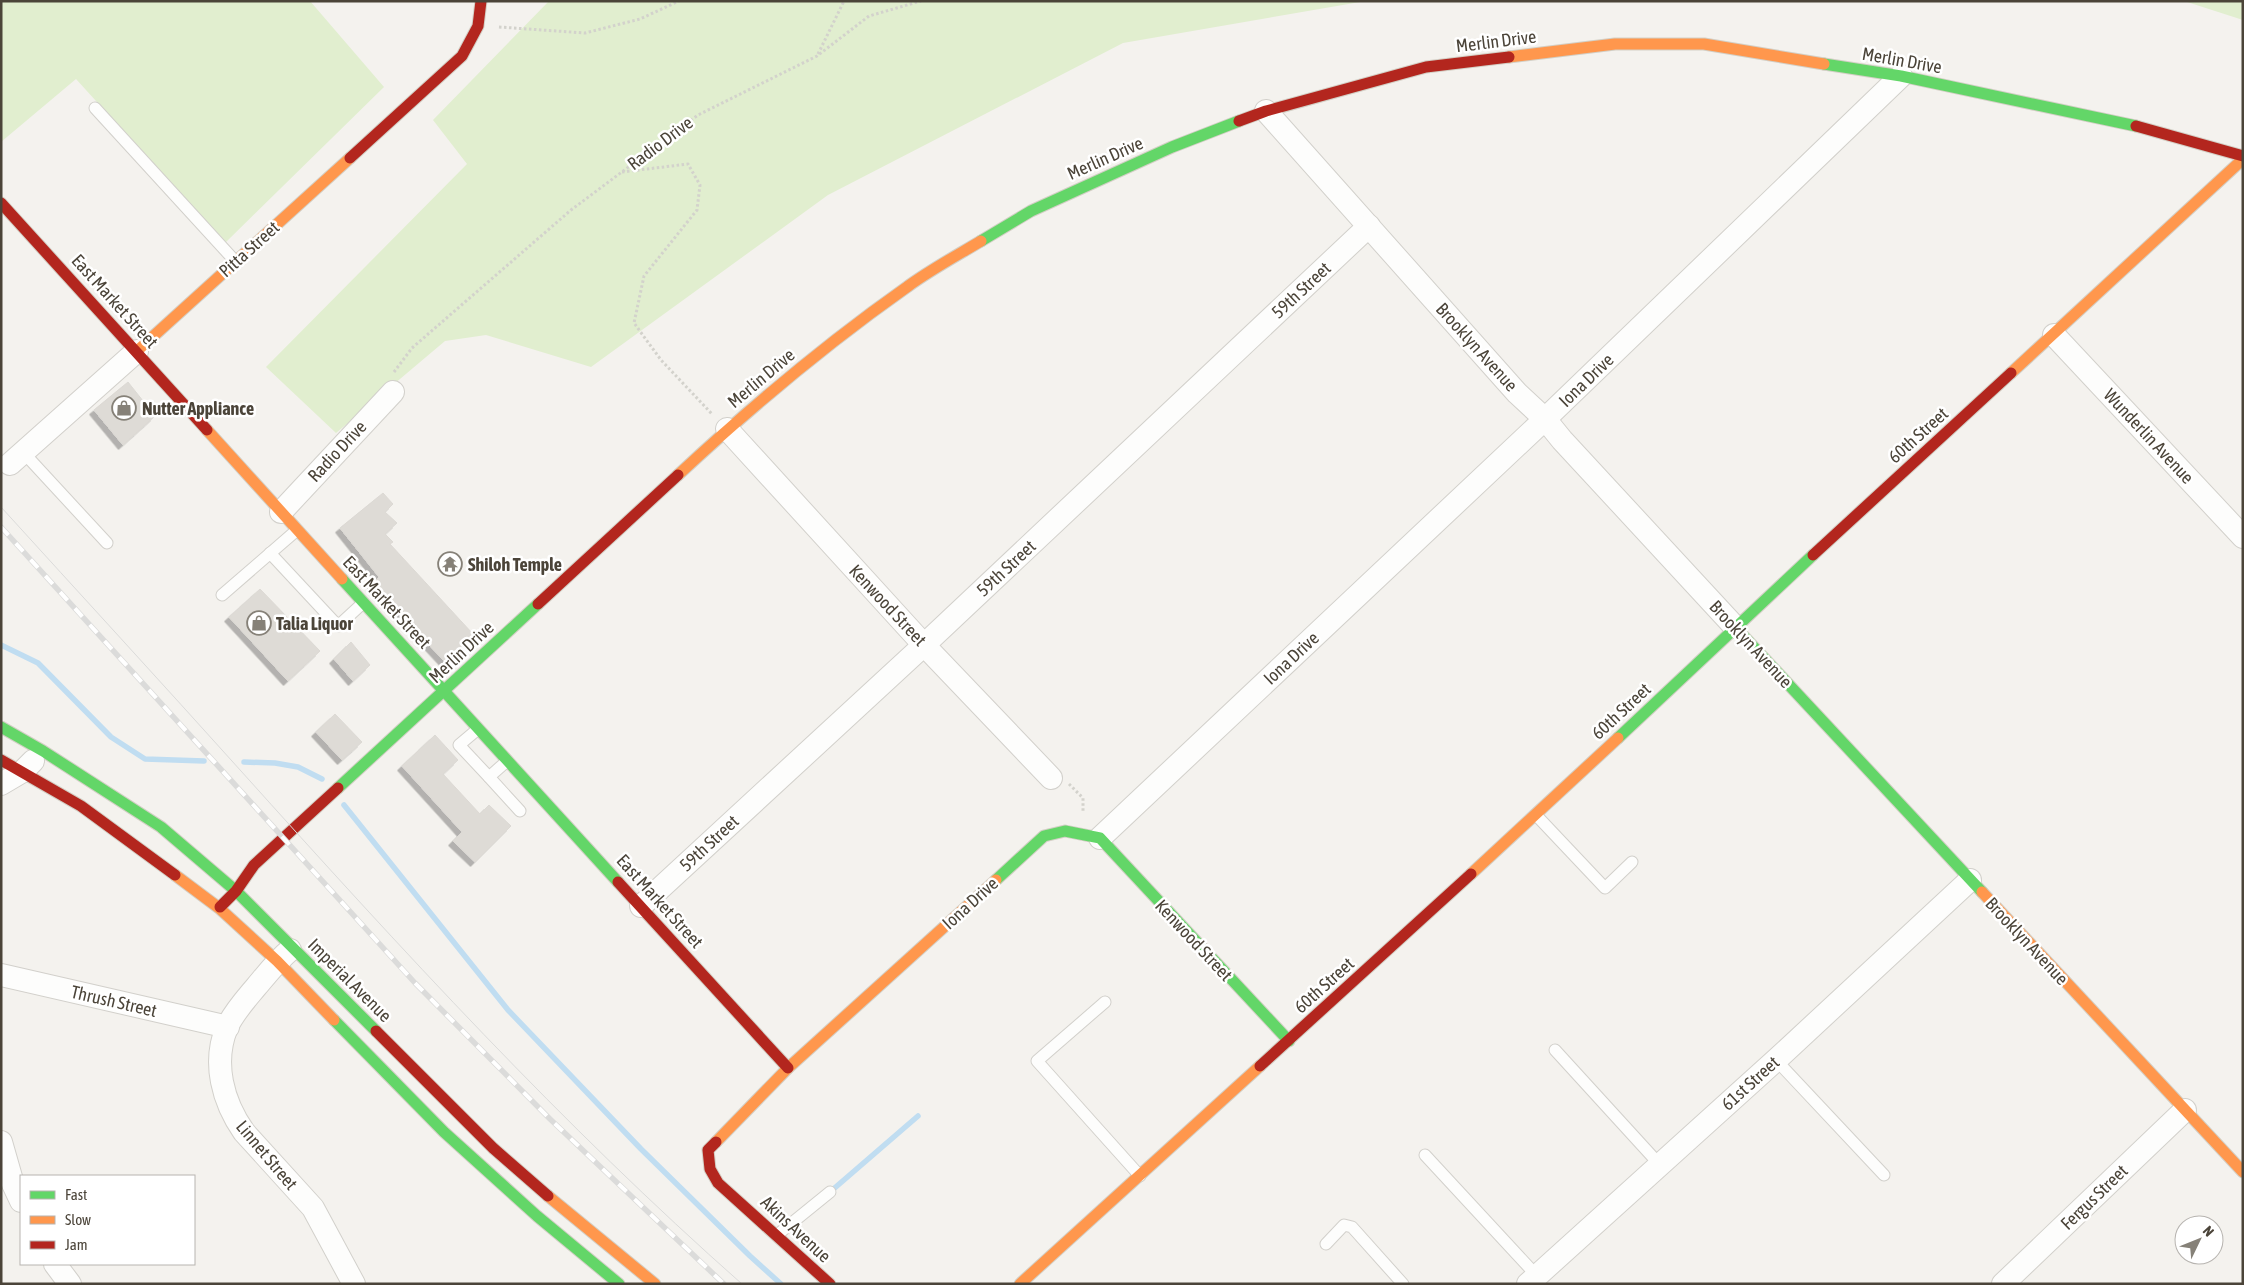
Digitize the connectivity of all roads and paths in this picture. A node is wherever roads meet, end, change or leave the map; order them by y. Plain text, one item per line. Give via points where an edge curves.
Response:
1 (481, 1) edge
2 (679, 1) edge
3 (844, 1) edge
4 (921, 1) edge
5 (478, 26) junction
6 (817, 56) junction
7 (1901, 76) junction
8 (95, 108) dead end
9 (1266, 111) junction
10 (2243, 157) edge
11 (621, 172) junction
12 (1, 203) edge
13 (1369, 226) junction
14 (235, 261) junction
15 (2054, 335) junction
16 (137, 351) junction
17 (393, 392) joint
18 (1544, 419) junction
19 (727, 429) junction
20 (16, 458) joint
21 (281, 512) junction
22 (297, 530) junction
23 (2243, 537) edge
24 (107, 543) dead end
25 (270, 553) junction
26 (222, 595) dead end
27 (363, 603) junction
28 (1735, 627) junction
29 (924, 645) junction
30 (445, 691) junction
31 (1, 728) edge
32 (478, 729) junction
33 (43, 751) junction
34 (1, 760) edge
35 (507, 761) junction
36 (23, 771) junction
37 (489, 777) junction
38 (1051, 778) joint
39 (1, 784) edge
40 (520, 811) dead end
41 (1536, 815) junction
42 (1091, 835) junction
43 (1632, 862) dead end
44 (1970, 880) junction
45 (236, 891) junction
46 (641, 906) junction
47 (219, 908) junction
48 (285, 954) junction
49 (1, 976) edge
50 (1105, 1002) dead end
51 (228, 1026) junction
52 (1289, 1041) junction
53 (1555, 1050) dead end
54 (1776, 1060) junction
55 (788, 1068) junction
56 (2185, 1110) junction
57 (1, 1142) edge
58 (1425, 1155) dead end
59 (1660, 1165) junction
60 (2243, 1172) edge
61 (1884, 1175) dead end
62 (1140, 1176) junction
63 (830, 1192) dead end
64 (12, 1193) edge
65 (740, 1200) joint
66 (777, 1236) junction
67 (1326, 1244) dead end
68 (56, 1265) edge
69 (1533, 1280) edge
70 (351, 1281) edge
71 (70, 1284) edge
72 (619, 1284) edge
73 (655, 1284) edge
74 (830, 1284) edge
75 (1020, 1284) edge
76 (1403, 1284) edge
77 (2003, 1284) edge

1 - 5 street
2 - 5 path via 640,19 586,33
3 - 6 path
4 - 6 path, Radio Drive via 870,16
5 - 14 street, Pitta Street via 462,56
6 - 11 path, Radio Drive via 698,115
7 - 9 street, Merlin Drive via 1704,44 1615,44 1426,67
7 - 10 street, Merlin Drive via 2154,130
7 - 18 street, Iona Drive
8 - 14 lane
9 - 13 street, Brooklyn Avenue
9 - 19 street, Merlin Drive via 1172,147 1031,211 908,286 826,347
10 - 15 street, 60th Street
11 - 17 path, Radio Drive via 571,210 412,348 394,369
11 - 19 path via 688,164 700,185 697,210 644,276 634,323 660,360
12 - 16 street, East Market Street
13 - 18 street, Brooklyn Avenue via 1517,393
13 - 29 street, 59th Street
14 - 16 street, Pitta Street
15 - 23 street, Wunderlin Avenue
15 - 28 street, 60th Street
16 - 20 street, Pitta Street
16 - 21 street, East Market Street
17 - 21 street, Radio Drive
18 - 28 street, Brooklyn Avenue
18 - 42 street, Iona Drive
19 - 29 street, Kenwood Street
19 - 30 street, Merlin Drive
20 - 24 lane
21 - 22 street, East Market Street
22 - 25 lane
22 - 27 street, East Market Street
25 - 26 lane
25 - 27 lane via 338,626
27 - 30 street, East Market Street
28 - 41 street, 60th Street
28 - 44 street, Brooklyn Avenue
29 - 38 street, Kenwood Street
29 - 46 street, 59th Street
30 - 32 street, East Market Street
30 - 45 street, Merlin Drive via 254,865
31 - 33 street, Imperial Avenue
32 - 35 street, East Market Street
32 - 37 lane via 459,745
33 - 36 street
33 - 45 street, Imperial Avenue via 161,827
34 - 36 street, Imperial Avenue
35 - 37 lane
35 - 46 street, East Market Street
36 - 39 street
36 - 47 street, Imperial Avenue via 81,806
37 - 40 lane
38 - 42 path via 1064,778 1083,798
41 - 43 lane via 1605,888
41 - 52 street, 60th Street
42 - 52 street, Kenwood Street
42 - 55 street, Iona Drive via 1065,831 1044,836
44 - 54 street, 61st Street
44 - 56 street, Brooklyn Avenue
45 - 47 street, Merlin Drive
45 - 48 street, Imperial Avenue
46 - 55 street, East Market Street
47 - 48 street, Imperial Avenue
48 - 51 street, Linnet Street via 240,1006
48 - 72 street, Imperial Avenue via 444,1132
48 - 73 street, Imperial Avenue via 493,1148
49 - 51 street, Thrush Street
50 - 62 lane via 1037,1061
51 - 70 street, Linnet Street via 220,1076 228,1105 244,1132 313,1208
52 - 62 street, 60th Street
53 - 59 lane
54 - 59 street, 61st Street
54 - 61 lane
55 - 65 street, Iona Drive via 708,1150 710,1169 718,1183
56 - 60 street, Brooklyn Avenue
56 - 77 street, Fergus Street
57 - 64 street
58 - 69 lane
59 - 69 street, 61st Street
62 - 75 street, 60th Street
63 - 66 lane
65 - 66 street, Akins Avenue
66 - 74 street, Akins Avenue
67 - 76 lane via 1344,1226 1352,1227
68 - 71 street

